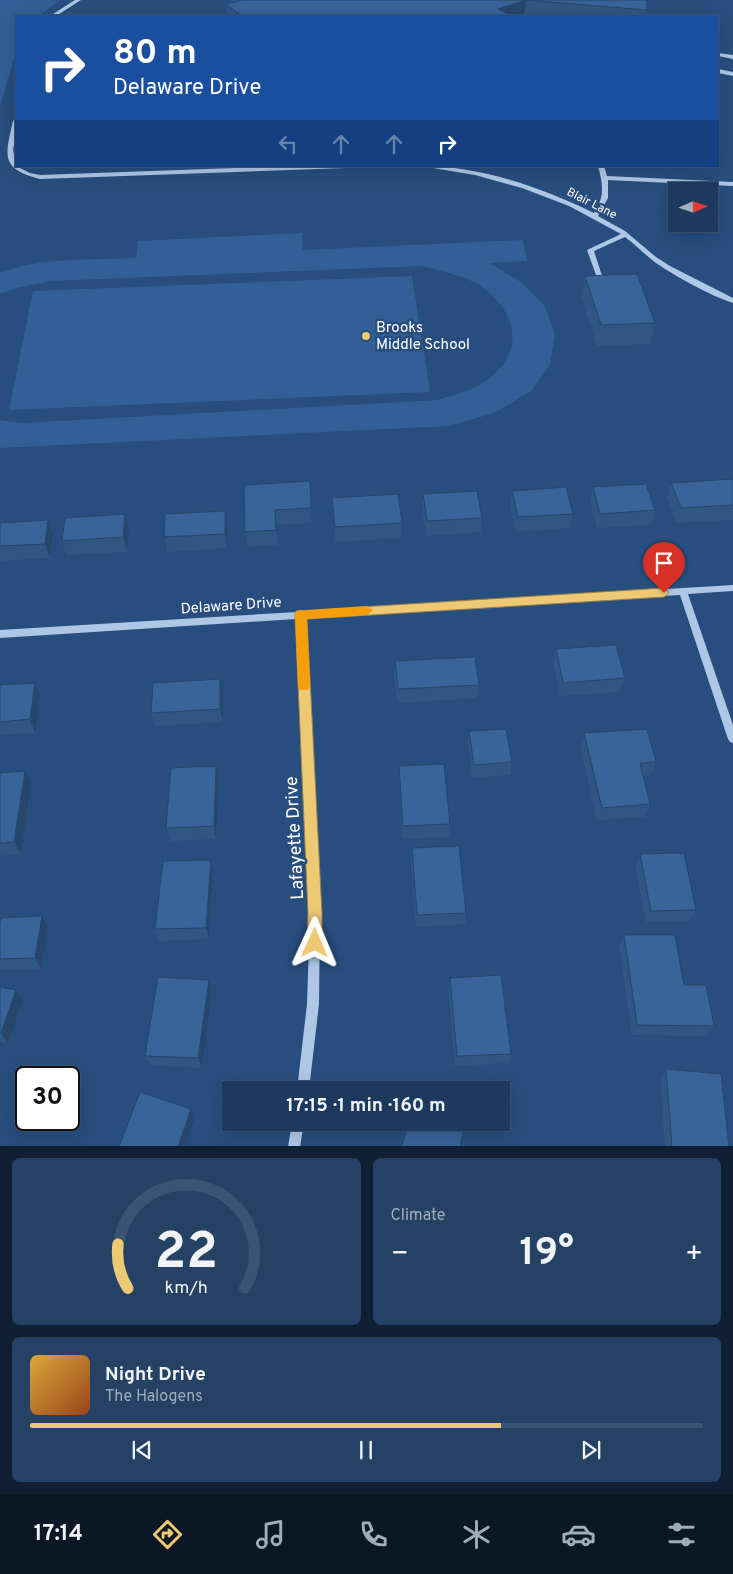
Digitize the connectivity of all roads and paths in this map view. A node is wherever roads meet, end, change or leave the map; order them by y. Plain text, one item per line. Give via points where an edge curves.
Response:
1 (78, 0) edge
2 (55, 15) edge
3 (719, 55) edge
4 (733, 57) edge
5 (719, 71) edge
6 (733, 74) edge
7 (15, 125) edge
8 (318, 167) edge
9 (448, 167) edge
10 (600, 167) edge
11 (604, 178) junction
12 (733, 184) edge
13 (595, 216) junction
14 (625, 235) junction
15 (602, 284) edge
16 (733, 301) edge
17 (733, 588) edge
18 (683, 592) junction
19 (300, 614) junction
20 (0, 634) edge
21 (733, 739) edge
22 (304, 1081) edge
23 (296, 1131) edge
24 (294, 1146) edge

1 - 2 street
3 - 4 street
5 - 6 street
7 - 8 street via 8,154 10,160 22,172 40,177
9 - 13 lane, Blair Lane via 539,190
10 - 11 street
11 - 12 street
11 - 13 street via 606,201
13 - 14 lane, Blair Lane
14 - 15 street via 590,250
14 - 16 lane, Blair Lane via 659,261
17 - 18 street, Delaware Drive
18 - 19 street, Delaware Drive
18 - 21 street
19 - 20 street, Delaware Drive
19 - 22 street, Lafayette Drive via 315,914 313,1004
23 - 24 street

